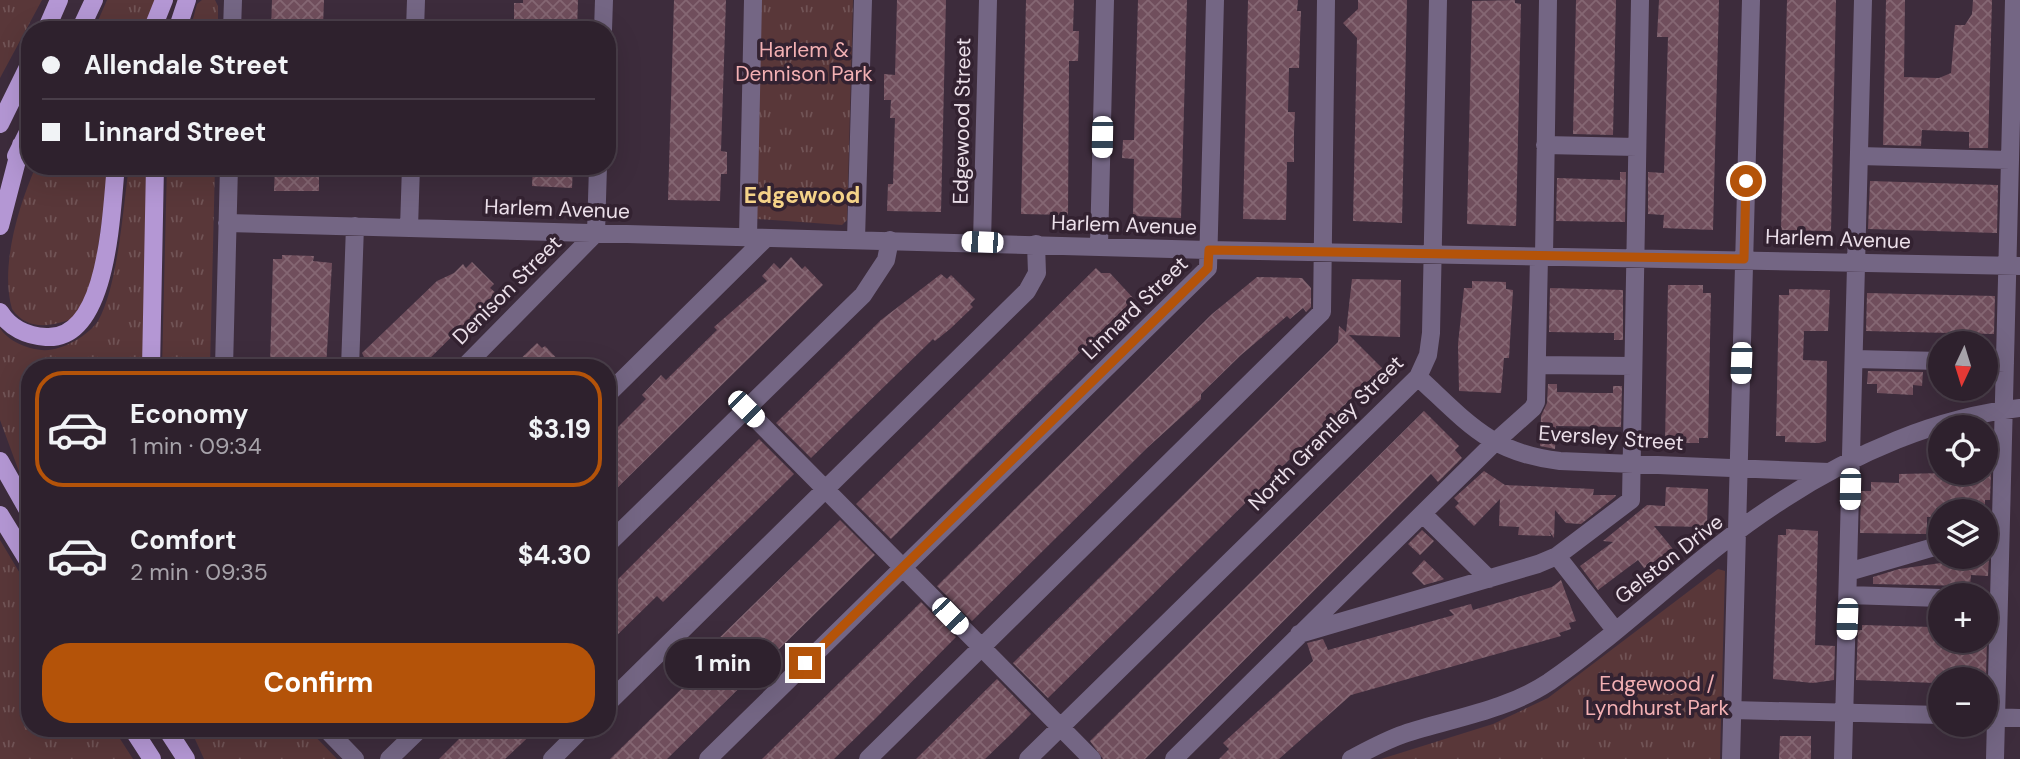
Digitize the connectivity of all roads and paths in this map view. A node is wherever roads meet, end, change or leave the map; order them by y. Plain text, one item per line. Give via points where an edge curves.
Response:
1 (59, 0) edge
2 (94, 0) edge
3 (164, 0) edge
4 (187, 0) edge
5 (233, 0) edge
6 (416, 0) edge
7 (604, 0) edge
8 (753, 0) edge
9 (863, 0) edge
10 (988, 0) edge
11 (1105, 0) edge
12 (1215, 0) edge
13 (1326, 0) edge
14 (1438, 0) edge
15 (1548, 0) edge
16 (1640, 0) edge
17 (1751, 0) edge
18 (1863, 0) edge
19 (2014, 0) edge
20 (49, 21) edge
21 (84, 21) edge
22 (156, 21) edge
23 (180, 21) edge
24 (232, 21) edge
25 (415, 21) edge
26 (603, 21) edge
27 (21, 64) edge
28 (21, 81) edge
29 (0, 94) edge
30 (0, 124) edge
31 (21, 145) joint
32 (1545, 145) junction
33 (1637, 147) junction
34 (1859, 156) junction
35 (2010, 160) junction
36 (115, 175) edge
37 (155, 175) edge
38 (229, 175) edge
39 (411, 175) edge
40 (598, 175) edge
41 (0, 187) edge
42 (227, 223) junction
43 (0, 226) edge
44 (355, 226) junction
45 (409, 228) junction
46 (596, 233) junction
47 (757, 237) junction
48 (856, 239) junction
49 (890, 240) junction
50 (982, 242) junction
51 (1036, 244) junction
52 (1099, 246) junction
53 (1209, 250) junction
54 (1322, 252) junction
55 (1433, 254) junction
56 (1541, 256) junction
57 (1635, 257) junction
58 (1744, 259) junction
59 (1856, 262) junction
60 (2014, 266) edge
61 (0, 312) edge
62 (152, 359) edge
63 (224, 359) edge
64 (350, 359) edge
65 (472, 359) edge
66 (1854, 359) junction
67 (1928, 361) edge
68 (1998, 363) edge
69 (2005, 363) junction
70 (1537, 365) junction
71 (1633, 366) junction
72 (1418, 377) junction
73 (616, 386) edge
74 (746, 409) junction
75 (2012, 409) edge
76 (1494, 443) junction
77 (0, 461) edge
78 (1851, 461) junction
79 (1631, 464) junction
80 (1739, 468) junction
81 (1829, 471) junction
82 (825, 488) junction
83 (21, 498) edge
84 (1998, 502) edge
85 (0, 515) edge
86 (1424, 515) junction
87 (1737, 535) junction
88 (616, 536) edge
89 (21, 549) edge
90 (1928, 549) edge
91 (1557, 556) junction
92 (902, 568) junction
93 (1848, 572) junction
94 (1489, 579) junction
95 (1848, 595) junction
96 (1928, 598) edge
97 (1615, 630) junction
98 (1299, 634) junction
99 (982, 648) junction
100 (616, 695) edge
101 (1732, 710) junction
102 (1845, 712) junction
103 (1928, 715) edge
104 (1998, 717) edge
105 (2020, 718) edge
106 (1060, 727) junction
107 (138, 737) edge
108 (172, 737) edge
109 (180, 737) edge
110 (334, 737) edge
111 (412, 737) edge
112 (574, 737) edge
113 (1993, 737) edge
114 (152, 759) edge
115 (187, 759) edge
116 (355, 759) edge
117 (389, 759) edge
118 (552, 759) edge
119 (708, 759) edge
120 (868, 759) edge
121 (1028, 759) edge
122 (1092, 759) edge
123 (1174, 759) edge
124 (1351, 759) edge
125 (1731, 759) edge
126 (1843, 759) edge
127 (1995, 759) edge

1 - 20 main road
2 - 21 main road
3 - 22 main road
4 - 23 main road
5 - 24 street
6 - 25 street
7 - 26 street
8 - 47 street
9 - 48 street
10 - 50 street, Edgewood Street
11 - 52 street
12 - 53 street, Linnard Street
13 - 54 street
14 - 55 street, North Grantley Street
15 - 32 street
16 - 33 street
17 - 58 street
18 - 34 street
19 - 35 street
27 - 29 main road
28 - 30 main road
31 - 41 main road
31 - 43 main road
32 - 33 street
32 - 56 street
33 - 57 street
34 - 35 street
34 - 59 street
35 - 60 street
36 - 61 main road via 99,286 80,323 50,338 34,336 19,330
37 - 62 main road
38 - 42 street
39 - 45 street
40 - 46 street
42 - 44 street, Harlem Avenue
42 - 63 street
44 - 45 street, Harlem Avenue
44 - 64 street
45 - 46 street, Harlem Avenue
46 - 47 street, Harlem Avenue
46 - 65 street, Denison Street
47 - 48 street, Harlem Avenue
47 - 73 street
48 - 49 street, Harlem Avenue
49 - 50 street, Harlem Avenue
49 - 74 street via 886,260 863,295
50 - 51 street, Harlem Avenue
51 - 52 street, Harlem Avenue
51 - 82 street via 1037,273 1027,291
52 - 53 street, Harlem Avenue
53 - 54 street, Harlem Avenue
53 - 92 street, Linnard Street via 1208,268
54 - 55 street, Harlem Avenue
54 - 99 street via 1322,312
55 - 56 street, Harlem Avenue
55 - 72 street, North Grantley Street via 1431,333
56 - 57 street, Harlem Avenue
56 - 70 street
57 - 58 street, Harlem Avenue
57 - 71 street
58 - 59 street, Harlem Avenue
58 - 80 street
59 - 60 street, Harlem Avenue
59 - 66 street
60 - 69 street
66 - 67 street
66 - 78 street
68 - 69 street
69 - 75 street
70 - 71 street
70 - 76 street via 1533,408
71 - 79 street
72 - 76 street, Eversley Street
72 - 106 street, North Grantley Street
74 - 82 street
74 - 88 street
75 - 78 street, Gelston Drive via 1928,429
75 - 84 street
76 - 79 street, Eversley Street via 1540,459
76 - 86 street
77 - 83 main road
78 - 81 street, Gelston Drive
78 - 93 street
79 - 80 street, Eversley Street
79 - 91 street via 1630,500
80 - 81 street, Eversley Street
80 - 87 street
81 - 87 street, Gelston Drive
82 - 92 street
82 - 100 street
85 - 89 main road
86 - 94 street
86 - 98 street
87 - 97 street, Gelston Drive
87 - 101 street
90 - 93 street
91 - 94 street
91 - 97 street
92 - 99 street
92 - 119 street, Linnard Street
93 - 95 street
94 - 98 street
95 - 96 street
95 - 102 street
97 - 124 street, Gelston Drive via 1548,682 1517,699 1402,734
98 - 123 street
99 - 106 street
99 - 120 street
101 - 102 street
101 - 125 street
102 - 103 street
102 - 126 street
104 - 105 street
106 - 121 street, North Grantley Street
106 - 122 street
107 - 114 main road
108 - 115 main road
109 - 115 main road
110 - 116 street
111 - 117 street
112 - 118 street
113 - 127 street

